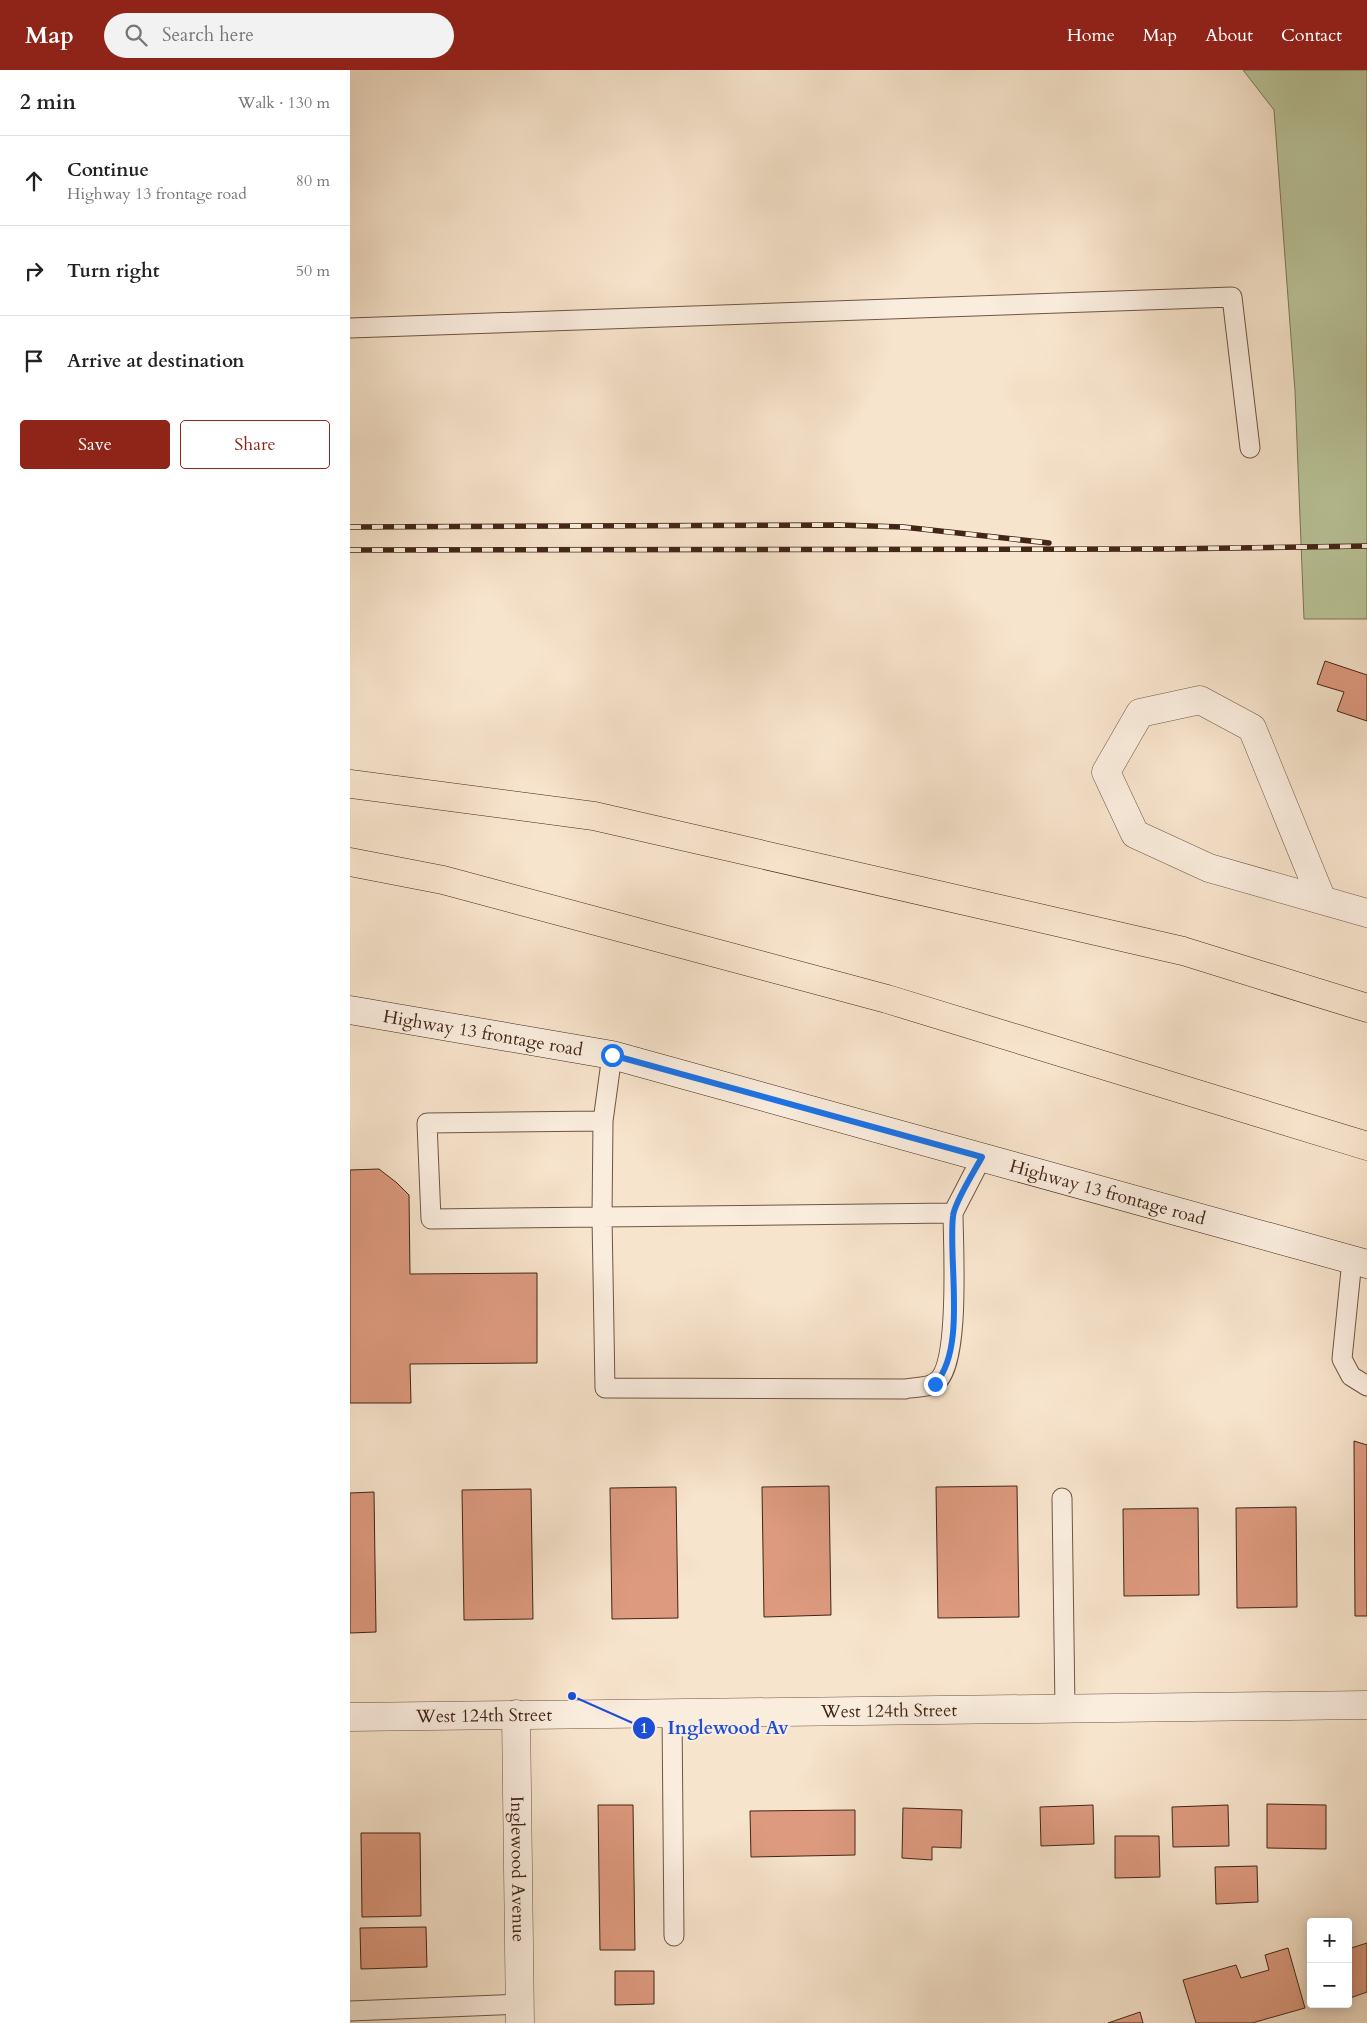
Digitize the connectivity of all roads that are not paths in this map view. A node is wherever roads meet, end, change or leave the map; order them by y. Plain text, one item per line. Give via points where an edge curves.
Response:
1 (350, 328) edge
2 (1250, 448) dead end
3 (350, 784) edge
4 (350, 862) edge
5 (1322, 900) junction
6 (1367, 913) edge
7 (1367, 1008) edge
8 (350, 1010) edge
9 (612, 1055) junction
10 (603, 1121) junction
11 (1367, 1146) edge
12 (982, 1157) junction
13 (953, 1213) junction
14 (602, 1217) junction
15 (1360, 1262) edge
16 (1367, 1386) edge
17 (1062, 1498) dead end
18 (1367, 1705) edge
19 (1065, 1708) junction
20 (672, 1713) junction
21 (516, 1714) junction
22 (350, 1717) edge
23 (674, 1936) dead end
24 (350, 2010) edge
25 (521, 2013) edge

1 - 2 lane via 1232,297
3 - 7 highway via 594,816 1183,950
4 - 11 highway via 443,880 886,999
5 - 5 street via 1252,728 1200,700 1140,714 1106,772 1135,834 1209,868
5 - 6 street
8 - 9 street, Highway 13 frontage road
9 - 10 lane
9 - 12 street, Highway 13 frontage road
10 - 14 lane
10 - 14 lane via 427,1123 431,1219
12 - 13 lane
12 - 15 street, Highway 13 frontage road
13 - 14 lane
13 - 14 lane via 953,1337 949,1359 935,1384 905,1389 604,1388
15 - 16 lane via 1342,1359 1351,1376
17 - 19 lane
18 - 19 street, West 124th Street
19 - 20 street, West 124th Street
20 - 21 street, West 124th Street
20 - 23 lane
21 - 22 street, West 124th Street
21 - 25 street, Inglewood Avenue
24 - 25 lane

